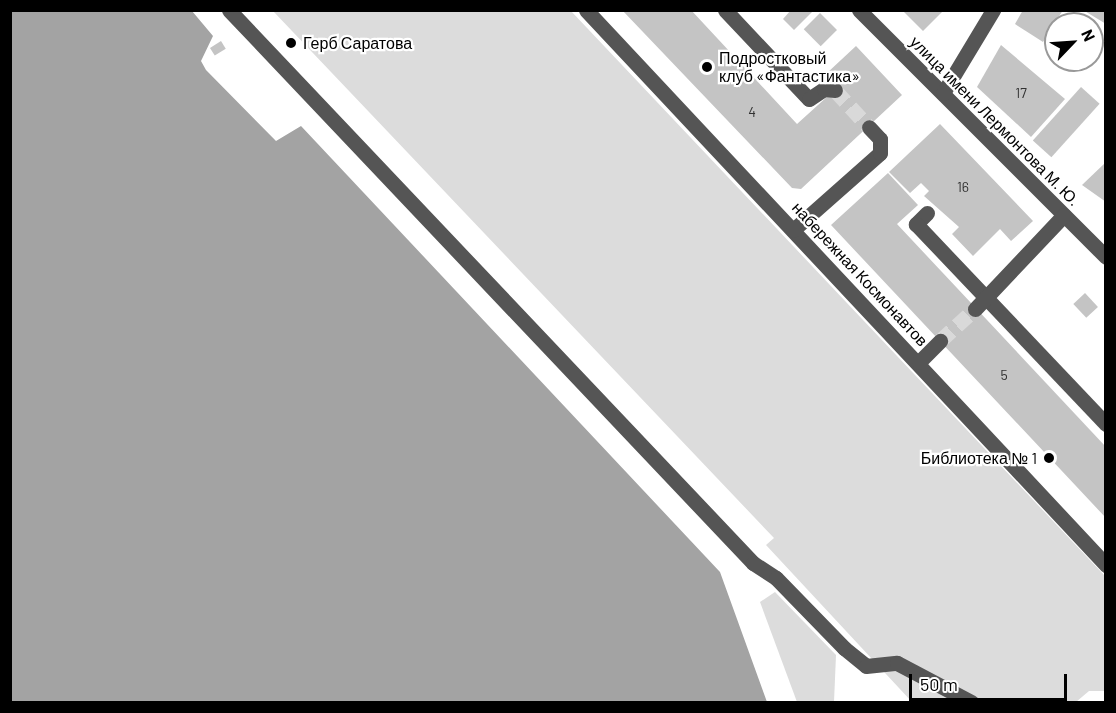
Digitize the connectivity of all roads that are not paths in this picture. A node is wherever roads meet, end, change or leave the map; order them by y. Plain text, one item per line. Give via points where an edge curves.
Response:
1 (229, 10) edge
2 (586, 10) edge
3 (724, 10) edge
4 (859, 10) edge
5 (993, 10) edge
6 (835, 90) dead end
7 (943, 93) junction
8 (869, 127) tunnel mouth
9 (927, 213) dead end
10 (1064, 215) junction
11 (793, 230) junction
12 (1106, 257) edge
13 (981, 303) junction
14 (940, 341) tunnel mouth
15 (919, 362) junction
16 (1106, 424) edge
17 (1106, 565) edge
18 (971, 702) edge

1 - 18 street via 753,563 776,578 844,648 866,666 897,663
2 - 11 street, набережная Космонавтов
3 - 6 street via 809,99 824,89
4 - 7 street, улица имени Лермонтова М. Ю.
5 - 7 street
7 - 10 street, улица имени Лермонтова М. Ю.
8 - 11 street via 880,139 880,153
9 - 13 street via 916,224
10 - 12 street, улица имени Лермонтова М. Ю.
10 - 13 street
11 - 15 street, набережная Космонавтов
13 - 16 street
14 - 15 street
15 - 17 street, набережная Космонавтов

